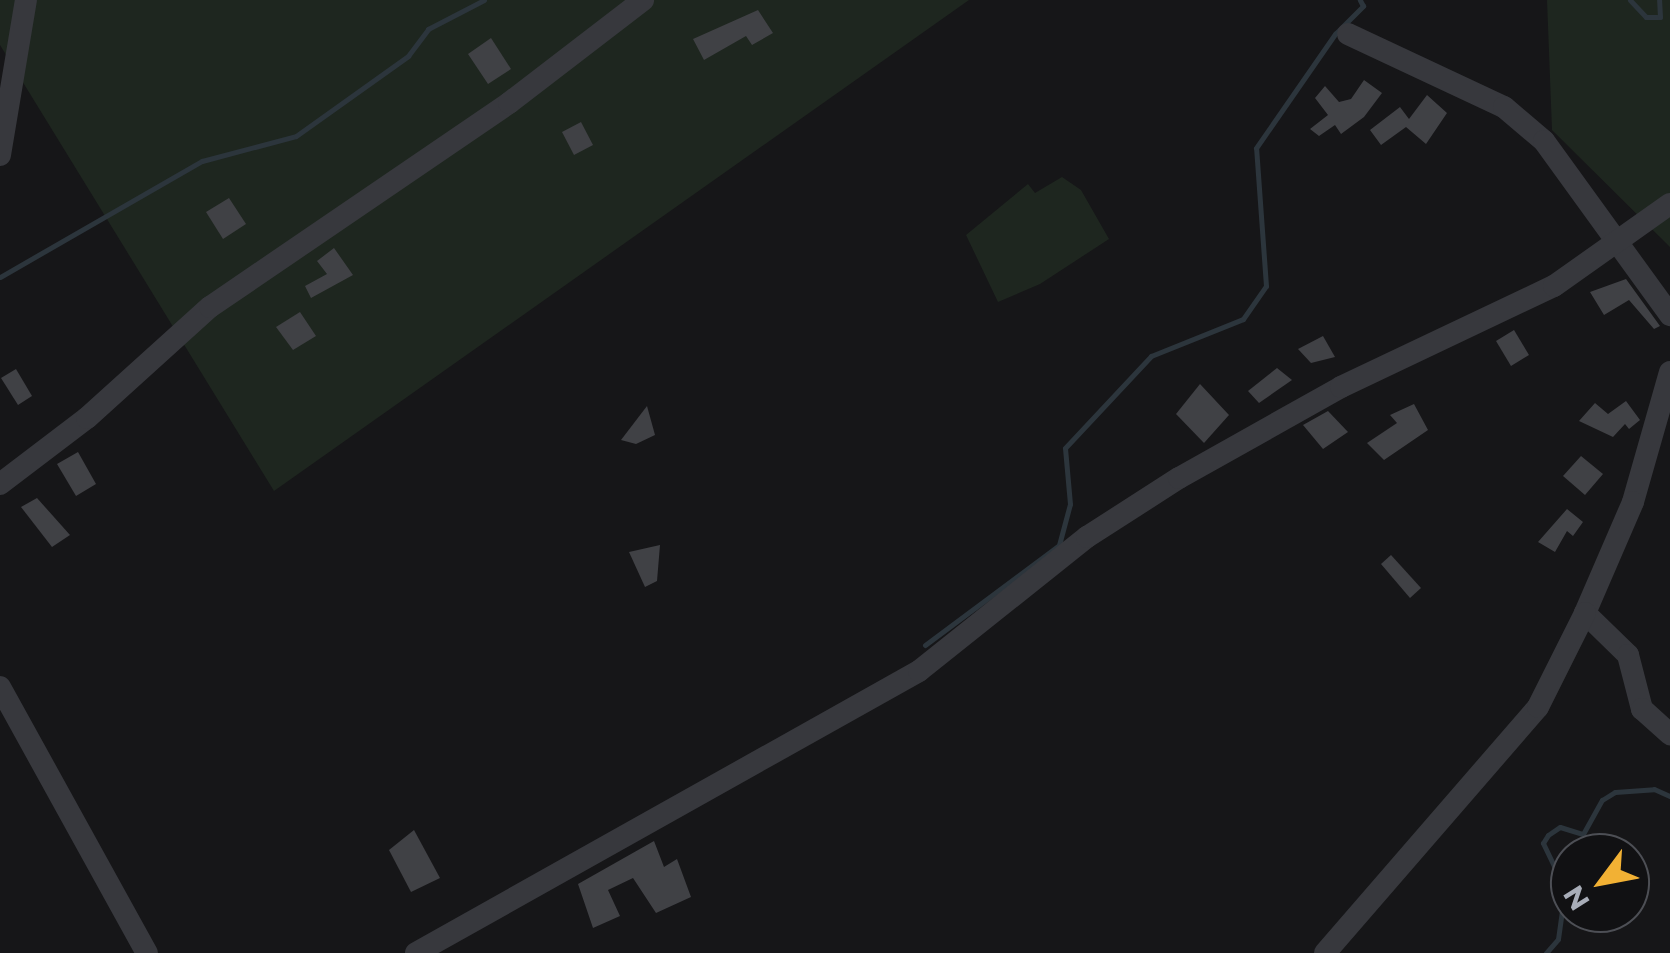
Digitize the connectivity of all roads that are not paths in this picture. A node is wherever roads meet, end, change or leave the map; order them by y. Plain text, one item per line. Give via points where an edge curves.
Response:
1 (26, 0) edge
2 (643, 0) edge
3 (1348, 34) dead end
4 (0, 155) edge
5 (1670, 204) edge
6 (1620, 244) junction
7 (1670, 314) edge
8 (1670, 372) edge
9 (0, 484) edge
10 (1585, 614) junction
11 (0, 688) edge
12 (1670, 734) edge
13 (147, 953) edge
14 (416, 953) edge
15 (1325, 953) edge

1 - 4 street
2 - 9 street via 509,103 210,307 87,418
3 - 6 street via 1504,108 1544,141
5 - 6 street
6 - 7 street
6 - 14 street via 1554,286 1340,387 1179,478 1087,537 919,671
8 - 10 street via 1634,502
10 - 12 street via 1628,655 1642,709
10 - 15 street via 1538,707
11 - 13 street

